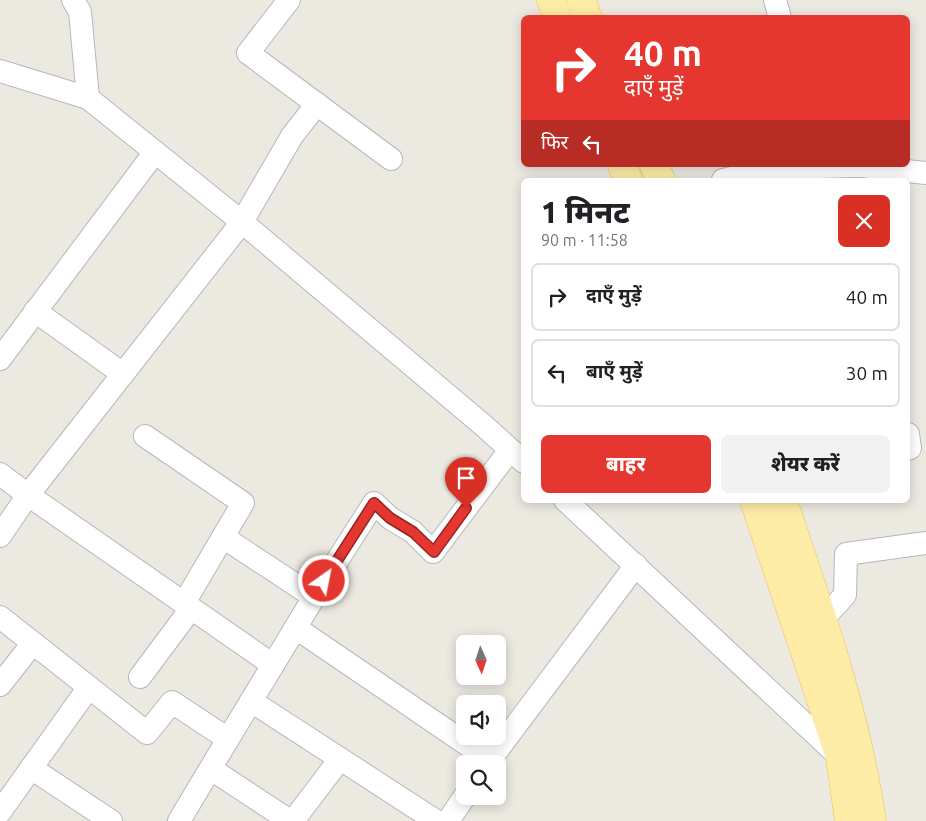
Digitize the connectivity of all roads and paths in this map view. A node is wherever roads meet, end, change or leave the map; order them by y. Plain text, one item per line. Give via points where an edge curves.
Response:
1 (73, 0) edge
2 (289, 0) edge
3 (551, 0) edge
4 (581, 0) edge
5 (775, 0) edge
6 (557, 15) edge
7 (587, 15) edge
8 (779, 15) edge
9 (0, 71) edge
10 (88, 98) junction
11 (317, 104) junction
12 (155, 152) junction
13 (391, 159) dead end
14 (818, 167) edge
15 (870, 167) edge
16 (926, 173) edge
17 (732, 178) edge
18 (242, 222) junction
19 (35, 311) junction
20 (0, 358) edge
21 (123, 374) junction
22 (145, 436) dead end
23 (517, 456) edge
24 (0, 474) edge
25 (28, 495) junction
26 (568, 503) edge
27 (762, 503) edge
28 (784, 503) edge
29 (0, 536) edge
30 (223, 537) junction
31 (926, 543) edge
32 (636, 565) junction
33 (314, 597) junction
34 (184, 603) junction
35 (0, 617) edge
36 (823, 619) junction
37 (296, 628) junction
38 (33, 643) junction
39 (273, 665) junction
40 (140, 677) dead end
41 (0, 685) edge
42 (89, 687) junction
43 (251, 702) junction
44 (228, 739) junction
45 (478, 755) edge
46 (493, 755) edge
47 (340, 759) junction
48 (851, 760) junction
49 (31, 768) junction
50 (211, 769) junction
51 (459, 805) edge
52 (0, 812) edge
53 (864, 820) edge
54 (111, 821) edge
55 (179, 821) edge
56 (292, 821) edge
57 (436, 821) edge
58 (448, 821) edge

1 - 10 street via 80,12
2 - 11 street via 248,53
3 - 6 main road
4 - 7 main road
5 - 8 street
9 - 10 street
10 - 12 street
11 - 13 street
11 - 18 street via 292,136
12 - 18 street
12 - 19 street
14 - 17 street via 775,168
15 - 16 street
18 - 21 street
18 - 23 street
19 - 20 street
19 - 21 street
21 - 25 street
22 - 30 street via 243,503
23 - 33 street via 434,552 374,503
24 - 25 street
25 - 29 street
25 - 34 street
26 - 32 street
27 - 48 main road
28 - 36 main road
30 - 33 street
30 - 34 street
31 - 36 street via 846,554 845,595
32 - 46 street
32 - 48 street
33 - 37 street
34 - 39 street
34 - 40 street via 190,610
35 - 38 street
36 - 48 main road
37 - 39 street
37 - 45 street
38 - 41 street
38 - 42 street
39 - 43 street
42 - 44 street via 147,733 172,702
42 - 49 street
43 - 44 street
43 - 47 street
44 - 50 street
47 - 56 street
47 - 57 street
48 - 53 main road
49 - 52 street
49 - 54 street
50 - 55 street
50 - 56 street
51 - 58 street

